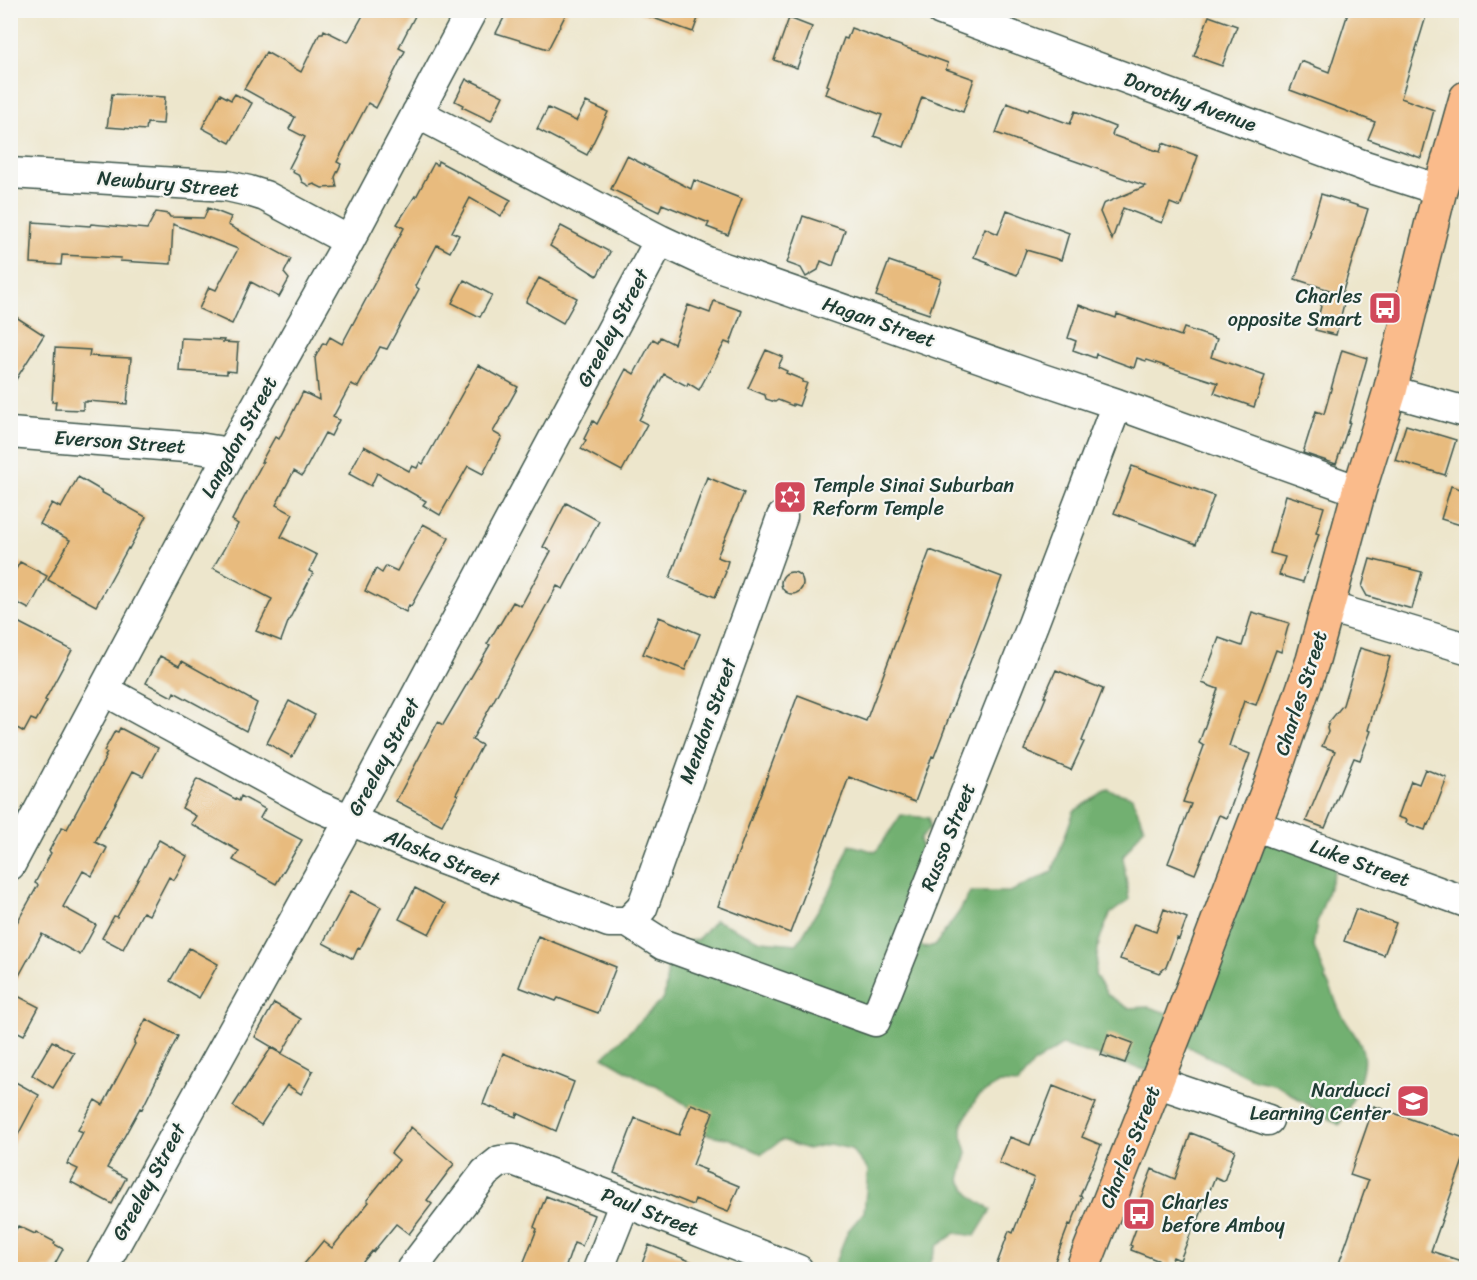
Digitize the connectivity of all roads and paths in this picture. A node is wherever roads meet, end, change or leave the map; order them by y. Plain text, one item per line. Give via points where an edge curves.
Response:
1 (472, 10) edge
2 (941, 10) edge
3 (1467, 98) edge
4 (417, 113) junction
5 (10, 173) edge
6 (1440, 190) junction
7 (660, 240) junction
8 (349, 241) junction
9 (1390, 391) junction
10 (1117, 404) junction
11 (1467, 412) edge
12 (10, 433) edge
13 (230, 453) junction
14 (1359, 491) junction
15 (782, 517) dead end
16 (1328, 607) junction
17 (1467, 648) edge
18 (104, 690) junction
19 (350, 820) junction
20 (1254, 825) junction
21 (10, 865) edge
22 (1467, 902) edge
23 (628, 922) junction
24 (1156, 1082) junction
25 (1268, 1120) dead end
26 (625, 1202) junction
27 (101, 1269) edge
28 (411, 1269) edge
29 (598, 1269) edge
30 (798, 1269) edge
31 (1082, 1269) edge

1 - 4 street, Langdon Street
2 - 6 street, Dorothy Avenue
3 - 6 main road, Charles Street
4 - 7 street, Hagan Street
4 - 8 street, Langdon Street
5 - 8 street, Newbury Street via 227,186 265,196
6 - 9 main road, Charles Street
7 - 10 street, Hagan Street via 737,273
7 - 19 street, Greeley Street
8 - 13 street, Langdon Street
9 - 11 street
9 - 14 main road, Charles Street
10 - 14 street, Hagan Street
10 - 23 street, Russo Street via 875,1021 664,945
12 - 13 street, Everson Street
13 - 18 street, Langdon Street
14 - 16 main road, Charles Street
15 - 23 street, Mendon Street via 642,908
16 - 17 street
16 - 20 main road, Charles Street
18 - 19 street, Alaska Street via 315,805
18 - 21 street, Langdon Street
19 - 23 street, Alaska Street via 609,922
19 - 27 street, Greeley Street
20 - 22 street, Luke Street
20 - 24 main road, Charles Street
24 - 25 street
24 - 31 main road, Charles Street
26 - 28 street, Paul Street via 513,1160 500,1161 485,1173
26 - 29 street
26 - 30 street, Paul Street

